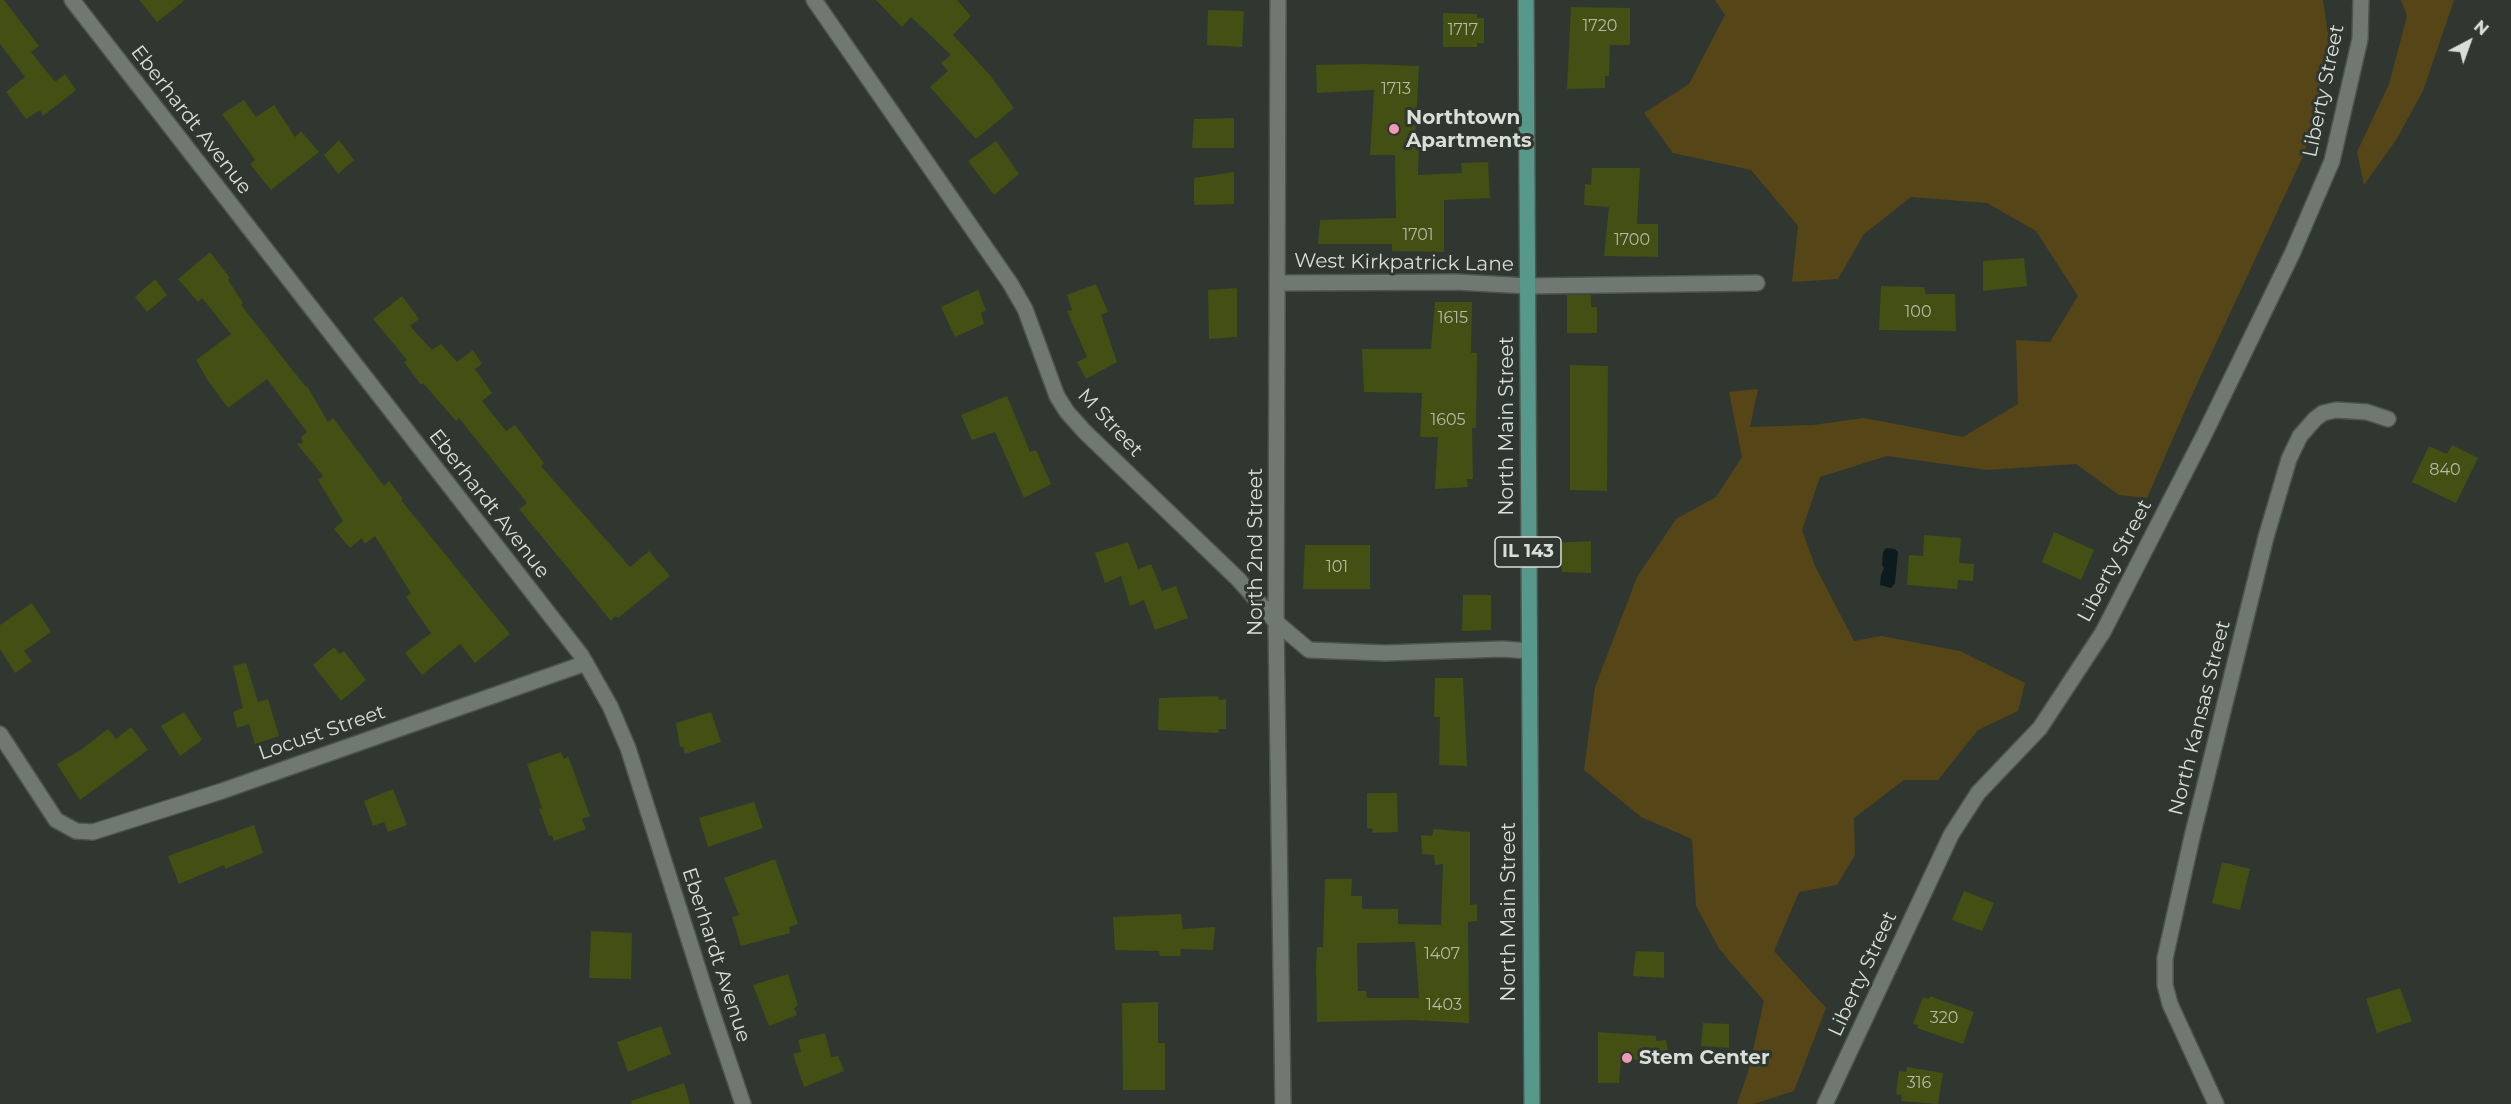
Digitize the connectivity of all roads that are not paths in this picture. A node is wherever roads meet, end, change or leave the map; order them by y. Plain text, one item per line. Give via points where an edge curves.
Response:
1 (72, 0) edge
2 (814, 0) edge
3 (1278, 0) edge
4 (1526, 0) edge
5 (2361, 0) edge
6 (1279, 283) junction
7 (1757, 284) dead end
8 (1528, 286) junction
9 (2388, 419) dead end
10 (1276, 622) junction
11 (1528, 651) junction
12 (586, 663) junction
13 (0, 735) edge
14 (743, 1104) edge
15 (1282, 1104) edge
16 (1532, 1104) edge
17 (1825, 1104) edge
18 (2216, 1104) edge

1 - 12 street, Eberhardt Avenue
2 - 10 street, M Street via 1010,283 1025,309 1057,396 1067,412 1238,579
3 - 6 street, North 2nd Street
4 - 8 main road, North Main Street / IL 143
5 - 17 street, Liberty Street via 2360,39 2332,161 2292,254 2097,642 2040,728 1978,793 1951,835
6 - 8 street, West Kirkpatrick Lane
6 - 10 street, North 2nd Street
7 - 8 street, West Kirkpatrick Lane
8 - 11 main road, North Main Street / IL 143
9 - 18 street, North Kansas Street via 2367,412 2336,410 2323,413 2308,426 2289,459 2266,537 2165,958 2170,1004
10 - 11 street, M Street via 1309,650
10 - 15 street, North 2nd Street
11 - 16 main road, North Main Street / IL 143
12 - 13 street, Locust Street via 93,832 70,829 56,820
12 - 14 street, Eberhardt Avenue via 628,748

